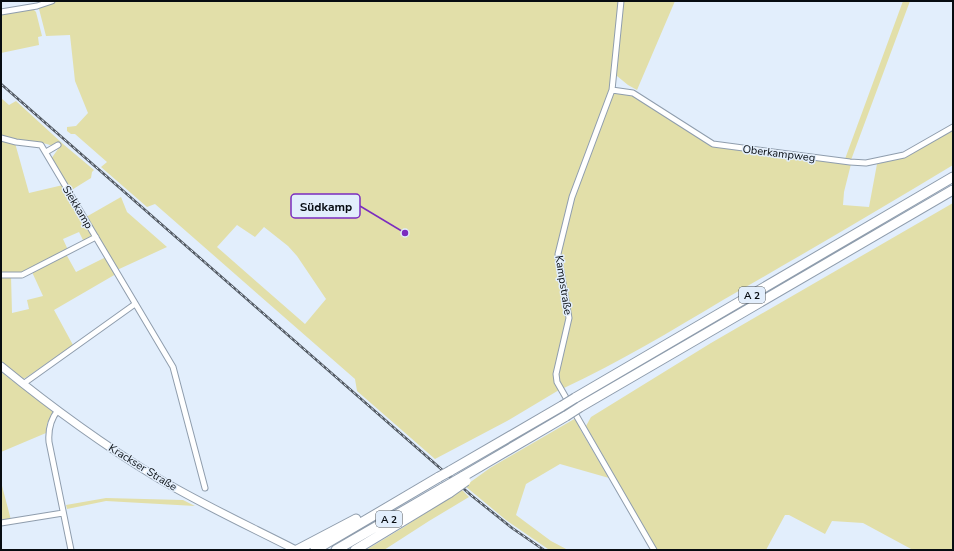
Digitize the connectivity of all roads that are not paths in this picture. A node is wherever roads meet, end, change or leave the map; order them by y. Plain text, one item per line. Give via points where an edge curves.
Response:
1 (52, 1) edge
2 (621, 1) edge
3 (1, 12) edge
4 (612, 90) junction
5 (953, 127) edge
6 (1, 138) edge
7 (58, 145) dead end
8 (46, 152) junction
9 (953, 177) edge
10 (953, 190) edge
11 (96, 237) junction
12 (1, 274) edge
13 (135, 304) junction
14 (1, 366) edge
15 (23, 384) junction
16 (58, 410) junction
17 (205, 488) dead end
18 (446, 490) junction
19 (63, 513) junction
20 (1, 523) edge
21 (314, 547) edge
22 (71, 550) edge
23 (297, 550) edge
24 (336, 550) edge
25 (355, 550) edge
26 (654, 550) edge

1 - 3 street
2 - 4 street, Kampstraße
4 - 5 street, Oberkampweg via 633,93 713,144 858,163 883,161 904,155
4 - 26 street, Kampstraße via 572,197 558,254 569,318 556,374 557,382
6 - 8 street via 41,145
7 - 8 street
8 - 11 street, Siekkamp
9 - 21 highway, A 2, bridge via 440,477 411,493 401,494
10 - 18 highway, A 2, bridge via 580,407
11 - 12 street via 22,275
11 - 13 street, Siekkamp
13 - 15 street
13 - 17 street, Siekkamp via 173,366
14 - 15 street, Krackser Straße
15 - 16 street, Krackser Straße
16 - 19 street via 52,419 48,442
16 - 23 street, Krackser Straße via 157,477
18 - 24 highway, A 2
18 - 25 highway
19 - 20 street
19 - 22 street
21 - 23 highway

